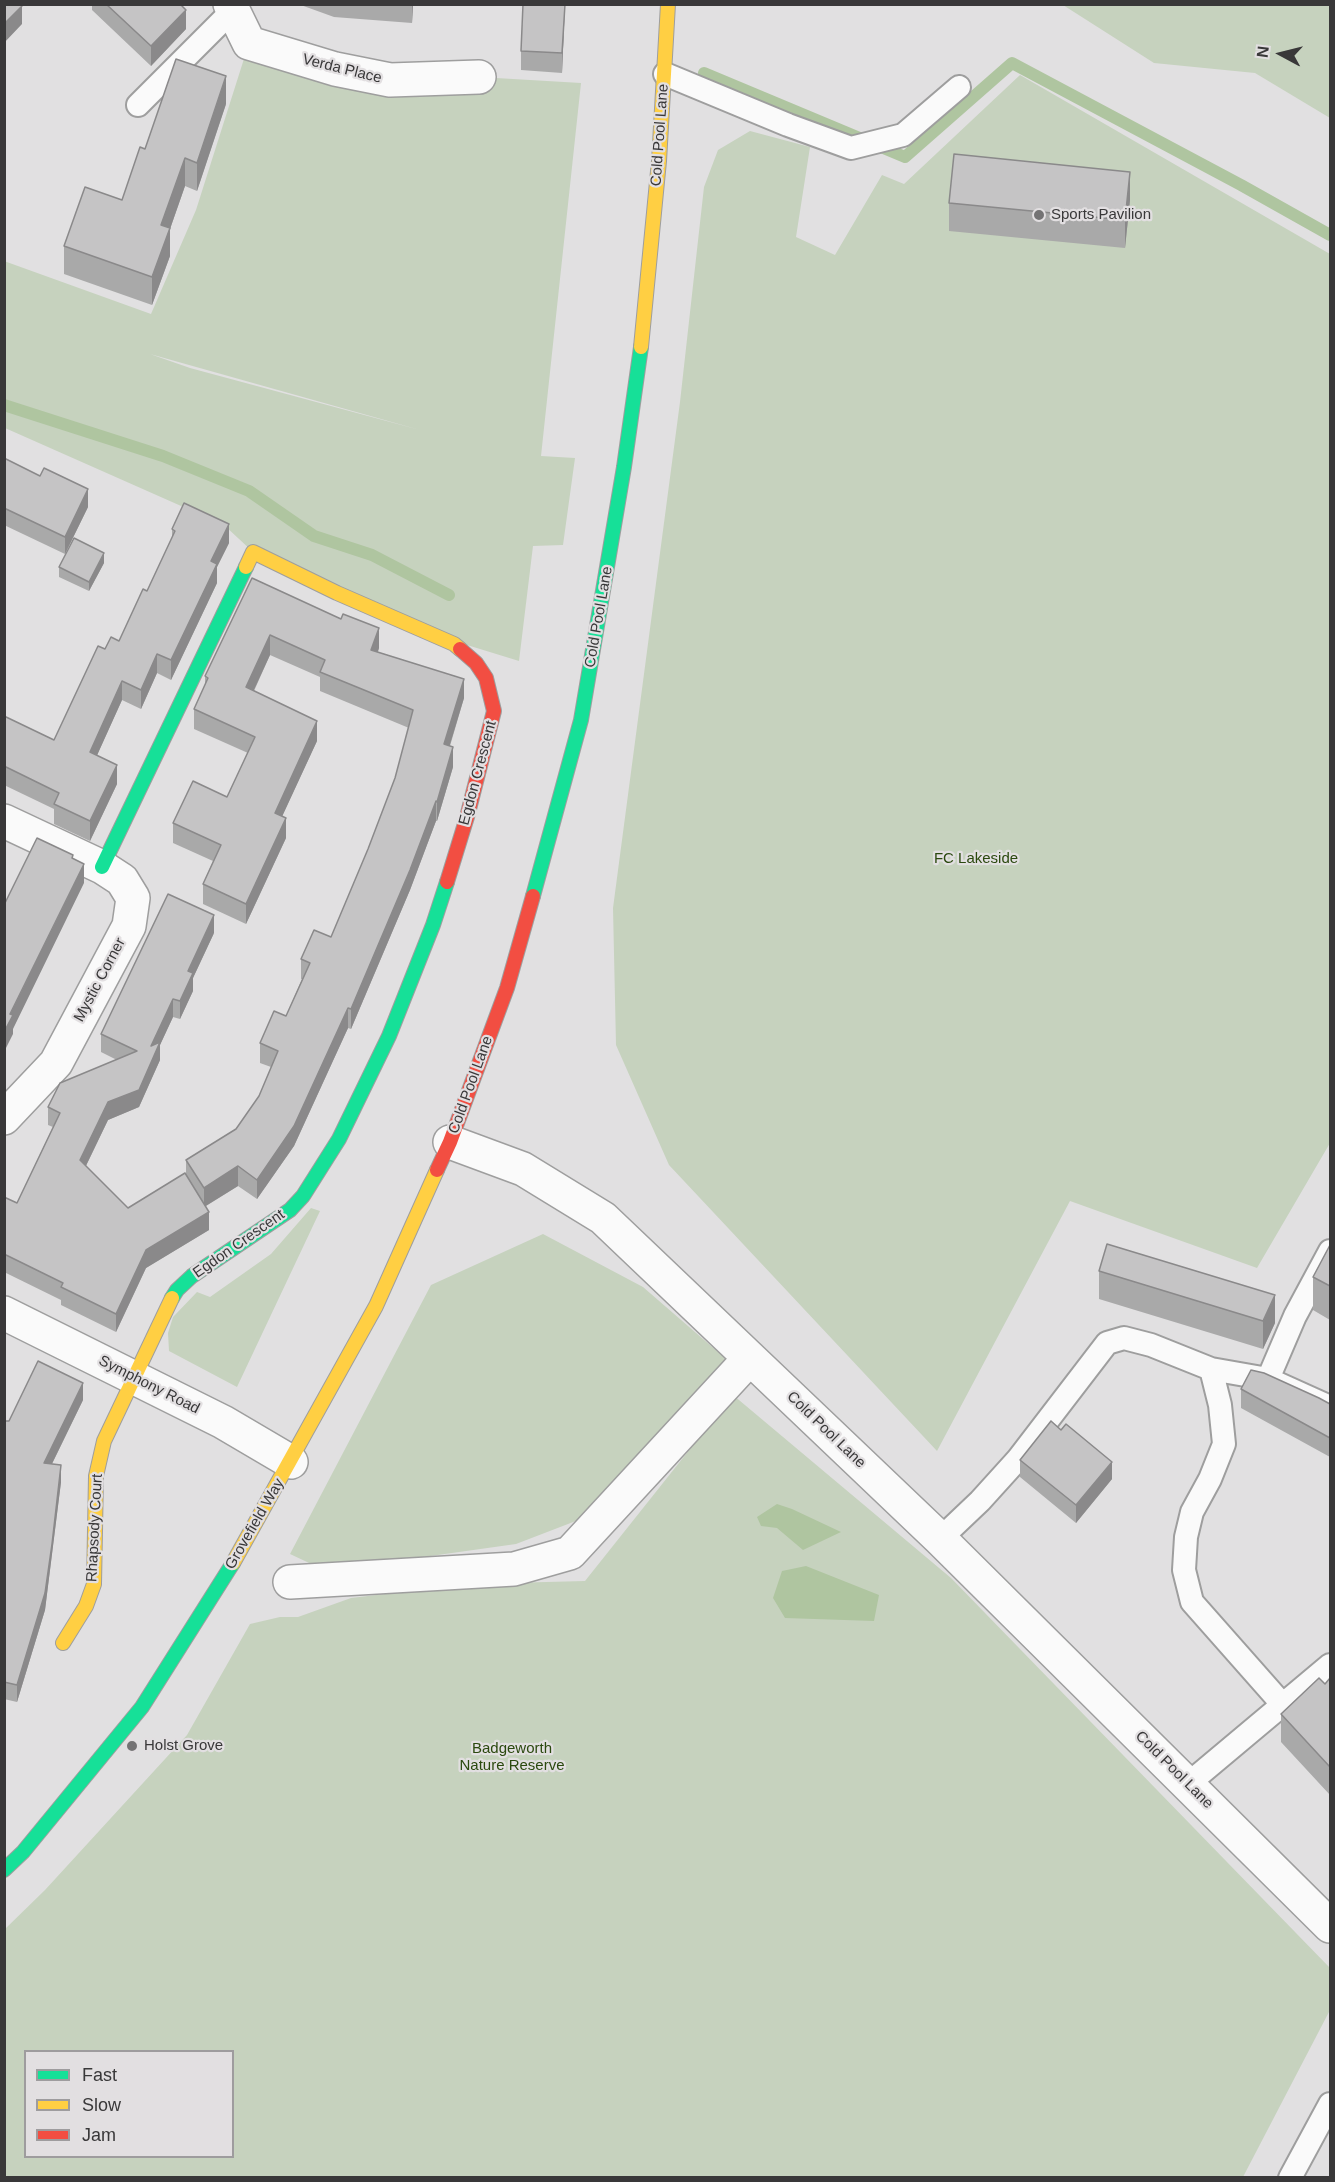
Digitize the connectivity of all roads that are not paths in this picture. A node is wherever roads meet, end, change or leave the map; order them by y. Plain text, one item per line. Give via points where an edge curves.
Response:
1 (668, 4) edge
2 (232, 7) edge
3 (665, 74) junction
4 (479, 77) dead end
5 (959, 87) dead end
6 (138, 105) dead end
7 (4, 821) edge
8 (102, 867) junction
9 (4, 1118) edge
10 (450, 1142) junction
11 (1330, 1251) edge
12 (4, 1313) edge
13 (750, 1358) junction
14 (1211, 1369) junction
15 (135, 1378) junction
16 (1269, 1379) junction
17 (1330, 1407) edge
18 (291, 1462) junction
19 (940, 1539) junction
20 (290, 1582) dead end
21 (63, 1643) dead end
22 (1330, 1665) edge
23 (1283, 1705) junction
24 (1188, 1784) junction
25 (4, 1869) edge
26 (1330, 1926) edge
27 (1330, 2104) edge
28 (1290, 2178) edge

1 - 3 street, Cold Pool Lane
2 - 4 street, Verda Place via 249,43 335,69 390,81
2 - 6 lane
3 - 5 lane via 851,148 903,135
3 - 10 street, Cold Pool Lane via 639,363 581,720 507,988
7 - 8 street, Mystic Corner
8 - 9 street, Mystic Corner via 122,880 133,898 129,926 56,1063
8 - 15 street, Egdon Crescent via 253,552 454,644 486,678 494,711 467,817 432,925 389,1036 339,1139 290,1210 177,1290
10 - 13 street, Cold Pool Lane via 523,1170 603,1218
10 - 18 street, Grovefield Way via 376,1306
11 - 16 lane via 1295,1316
12 - 15 street, Symphony Road
13 - 19 street, Cold Pool Lane
13 - 20 street via 570,1553 514,1569
14 - 16 lane
14 - 19 lane via 1124,1338 1107,1343 1018,1459
14 - 23 lane via 1224,1444 1192,1512 1184,1570 1192,1602
15 - 18 street, Symphony Road
15 - 21 street, Rhapsody Court via 99,1458 94,1584 86,1606
16 - 17 lane
18 - 25 street, Grovefield Way via 237,1557 142,1707 23,1852
19 - 24 street, Cold Pool Lane
22 - 23 lane
23 - 24 lane
24 - 26 street, Cold Pool Lane
27 - 28 lane

